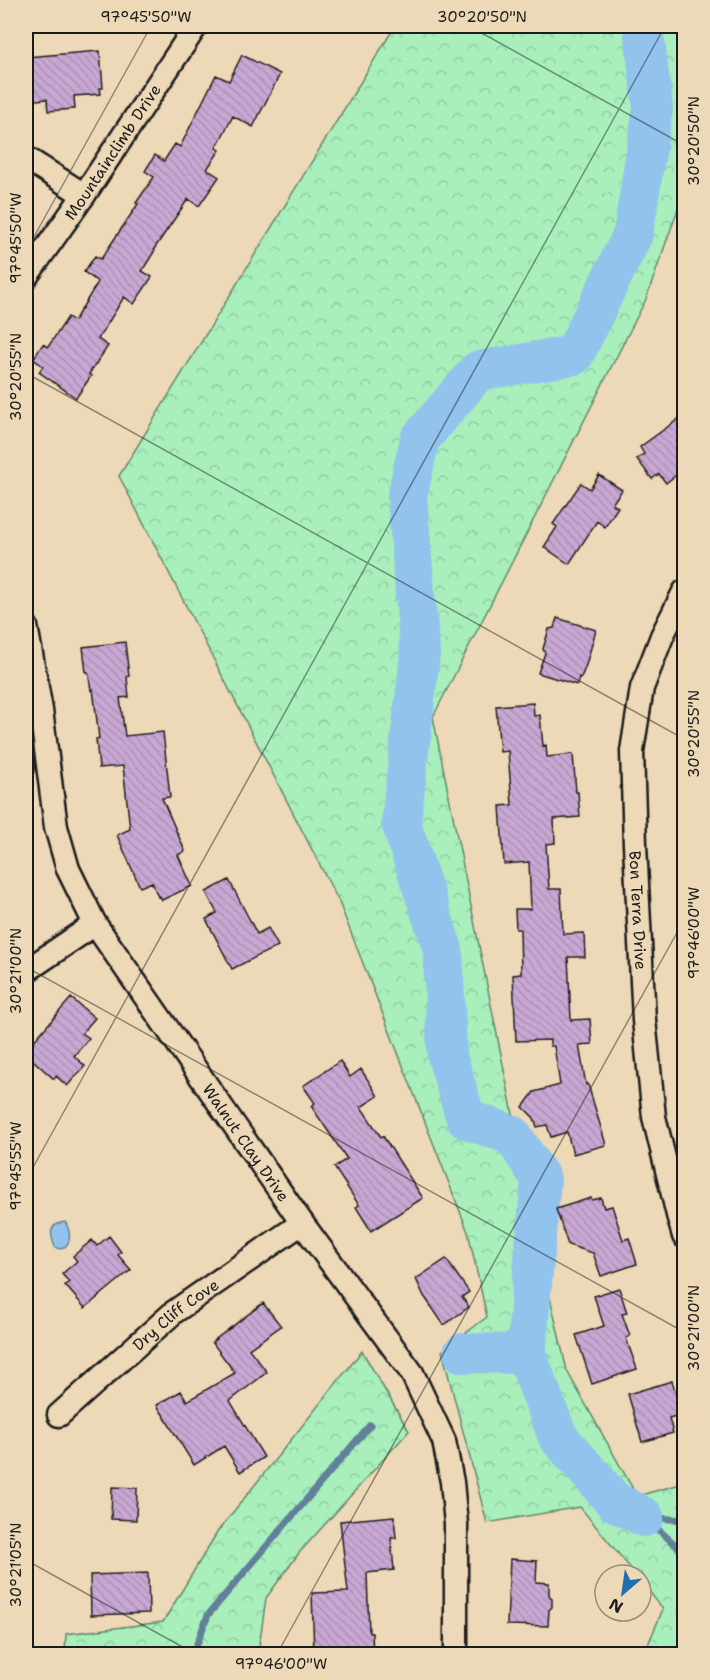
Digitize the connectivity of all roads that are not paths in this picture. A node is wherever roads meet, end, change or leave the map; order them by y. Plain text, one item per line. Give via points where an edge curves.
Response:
1 (196, 26) edge
2 (26, 158) edge
3 (84, 195) junction
4 (26, 277) edge
5 (684, 592) edge
6 (26, 626) edge
7 (95, 924) junction
8 (26, 972) edge
9 (302, 1223) junction
10 (684, 1236) edge
11 (59, 1415) dead end
12 (456, 1654) edge

1 - 3 street, Mountainclimb Drive
2 - 3 street
3 - 4 street, Mountainclimb Drive
5 - 10 street, Bon Terra Drive via 642,688 632,751 644,1020 654,1117
6 - 7 street, Walnut Clay Drive via 56,827 68,869
7 - 8 street
7 - 9 street, Walnut Clay Drive
9 - 11 street, Dry Cliff Cove via 174,1312
9 - 12 street, Walnut Clay Drive via 412,1373 444,1441 456,1524

